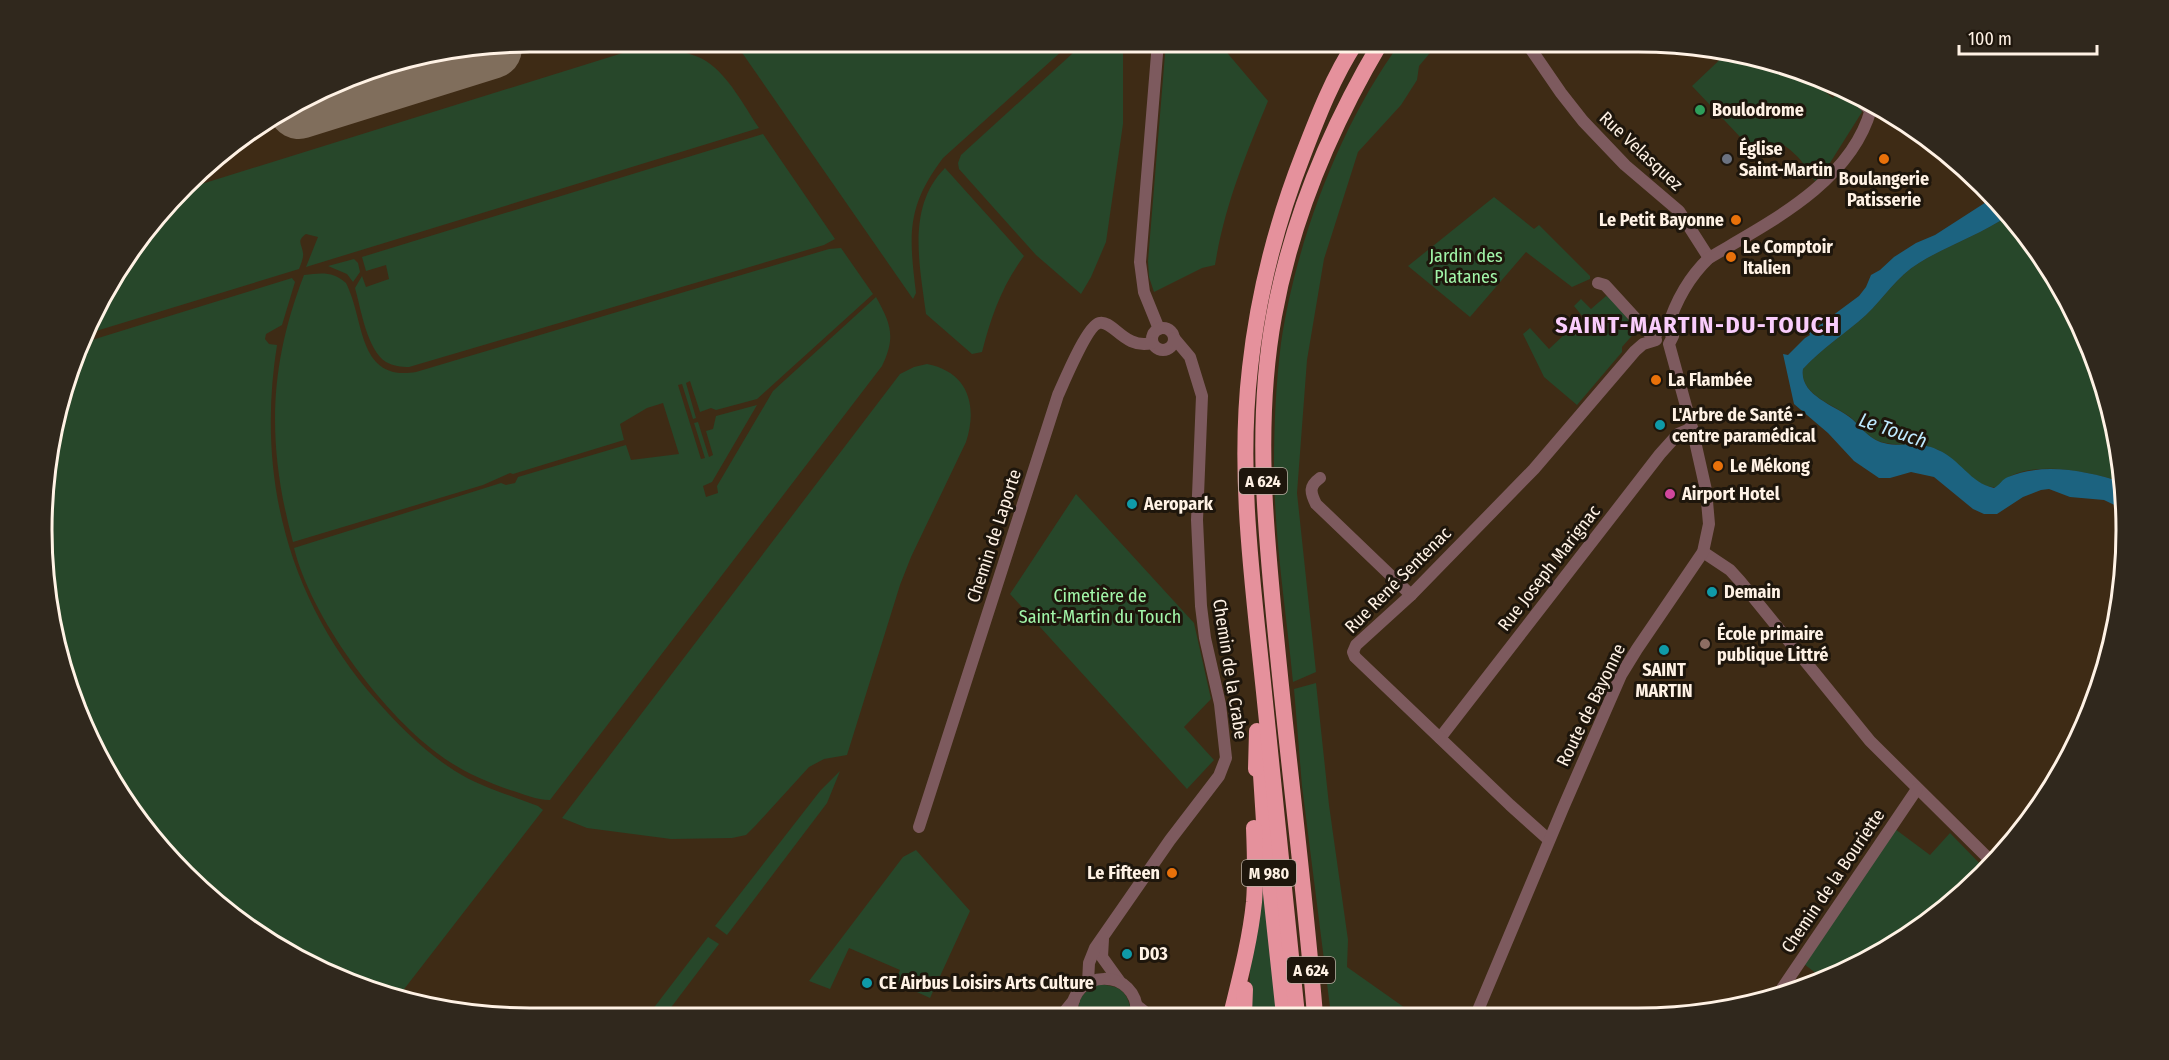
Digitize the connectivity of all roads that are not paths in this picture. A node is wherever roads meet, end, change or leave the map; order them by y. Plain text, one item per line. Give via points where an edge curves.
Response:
1 (1157, 52) edge
2 (1350, 52) edge
3 (1376, 52) edge
4 (1533, 52) edge
5 (1873, 113) edge
6 (1709, 258) junction
7 (1598, 283) dead end
8 (1159, 328) junction
9 (1667, 329) junction
10 (1656, 338) junction
11 (1152, 343) junction
12 (1171, 344) junction
13 (1669, 344) junction
14 (1692, 428) junction
15 (1320, 478) dead end
16 (1703, 552) junction
17 (1411, 595) junction
18 (1256, 608) junction
19 (1257, 731) junction
20 (1440, 738) junction
21 (1917, 789) junction
22 (920, 827) dead end
23 (1549, 840) junction
24 (1987, 857) edge
25 (1103, 938) junction
26 (1247, 952) junction
27 (1119, 982) junction
28 (1088, 983) junction
29 (1785, 984) edge
30 (1074, 999) junction
31 (1067, 1008) edge
32 (1073, 1008) edge
33 (1136, 1008) edge
34 (1233, 1008) edge
35 (1244, 1008) edge
36 (1283, 1008) edge
37 (1296, 1008) edge
38 (1314, 1008) edge
39 (1479, 1008) edge

1 - 8 street via 1140,262 1144,292
2 - 18 highway, A 624 via 1337,74 1293,181 1270,256 1257,319 1250,369 1246,460
3 - 38 highway, A 624 via 1334,128 1301,210 1274,318 1265,390 1263,484 1269,572
4 - 6 street, Rue Velasquez via 1583,121 1625,165 1679,211
5 - 6 street via 1830,178 1801,201
6 - 9 street via 1691,279
7 - 10 street via 1605,285
8 - 11 street via 1152,334
8 - 12 street via 1170,330
9 - 10 street via 1660,330
9 - 13 street, Route de Bayonne via 1673,336
10 - 13 street via 1661,345
10 - 17 street, Rue René Sentenac via 1635,351 1534,469
11 - 12 street, Chemin de Laporte via 1160,350
11 - 22 street, Chemin de Laporte via 1130,342 1100,322 1092,328 1073,363 1058,395
12 - 25 street, Chemin de la Crabe via 1194,368 1203,409 1197,520 1201,606 1226,758 1219,776
13 - 14 street, Route de Bayonne
14 - 16 street, Route de Bayonne via 1708,509
14 - 20 street, Rue Joseph Marignac via 1678,434 1660,454
15 - 17 street via 1311,489 1316,504
16 - 21 street via 1735,576 1870,741
16 - 23 street, Route de Bayonne via 1628,663
17 - 20 street, Rue René Sentenac via 1353,652
18 - 19 highway, M 980 via 1252,652
18 - 37 highway, A 624
19 - 26 highway via 1255,888
19 - 36 highway, M 980
20 - 23 street, Rue René Sentenac
21 - 24 street
21 - 29 street, Chemin de la Bouriette
23 - 39 street, Route de Bayonne
25 - 27 street via 1102,957
25 - 28 street, Chemin de la Crabe via 1089,963
26 - 34 highway
26 - 35 highway
27 - 28 street via 1104,979
27 - 33 street via 1131,992
28 - 30 street
30 - 31 street
30 - 32 street

